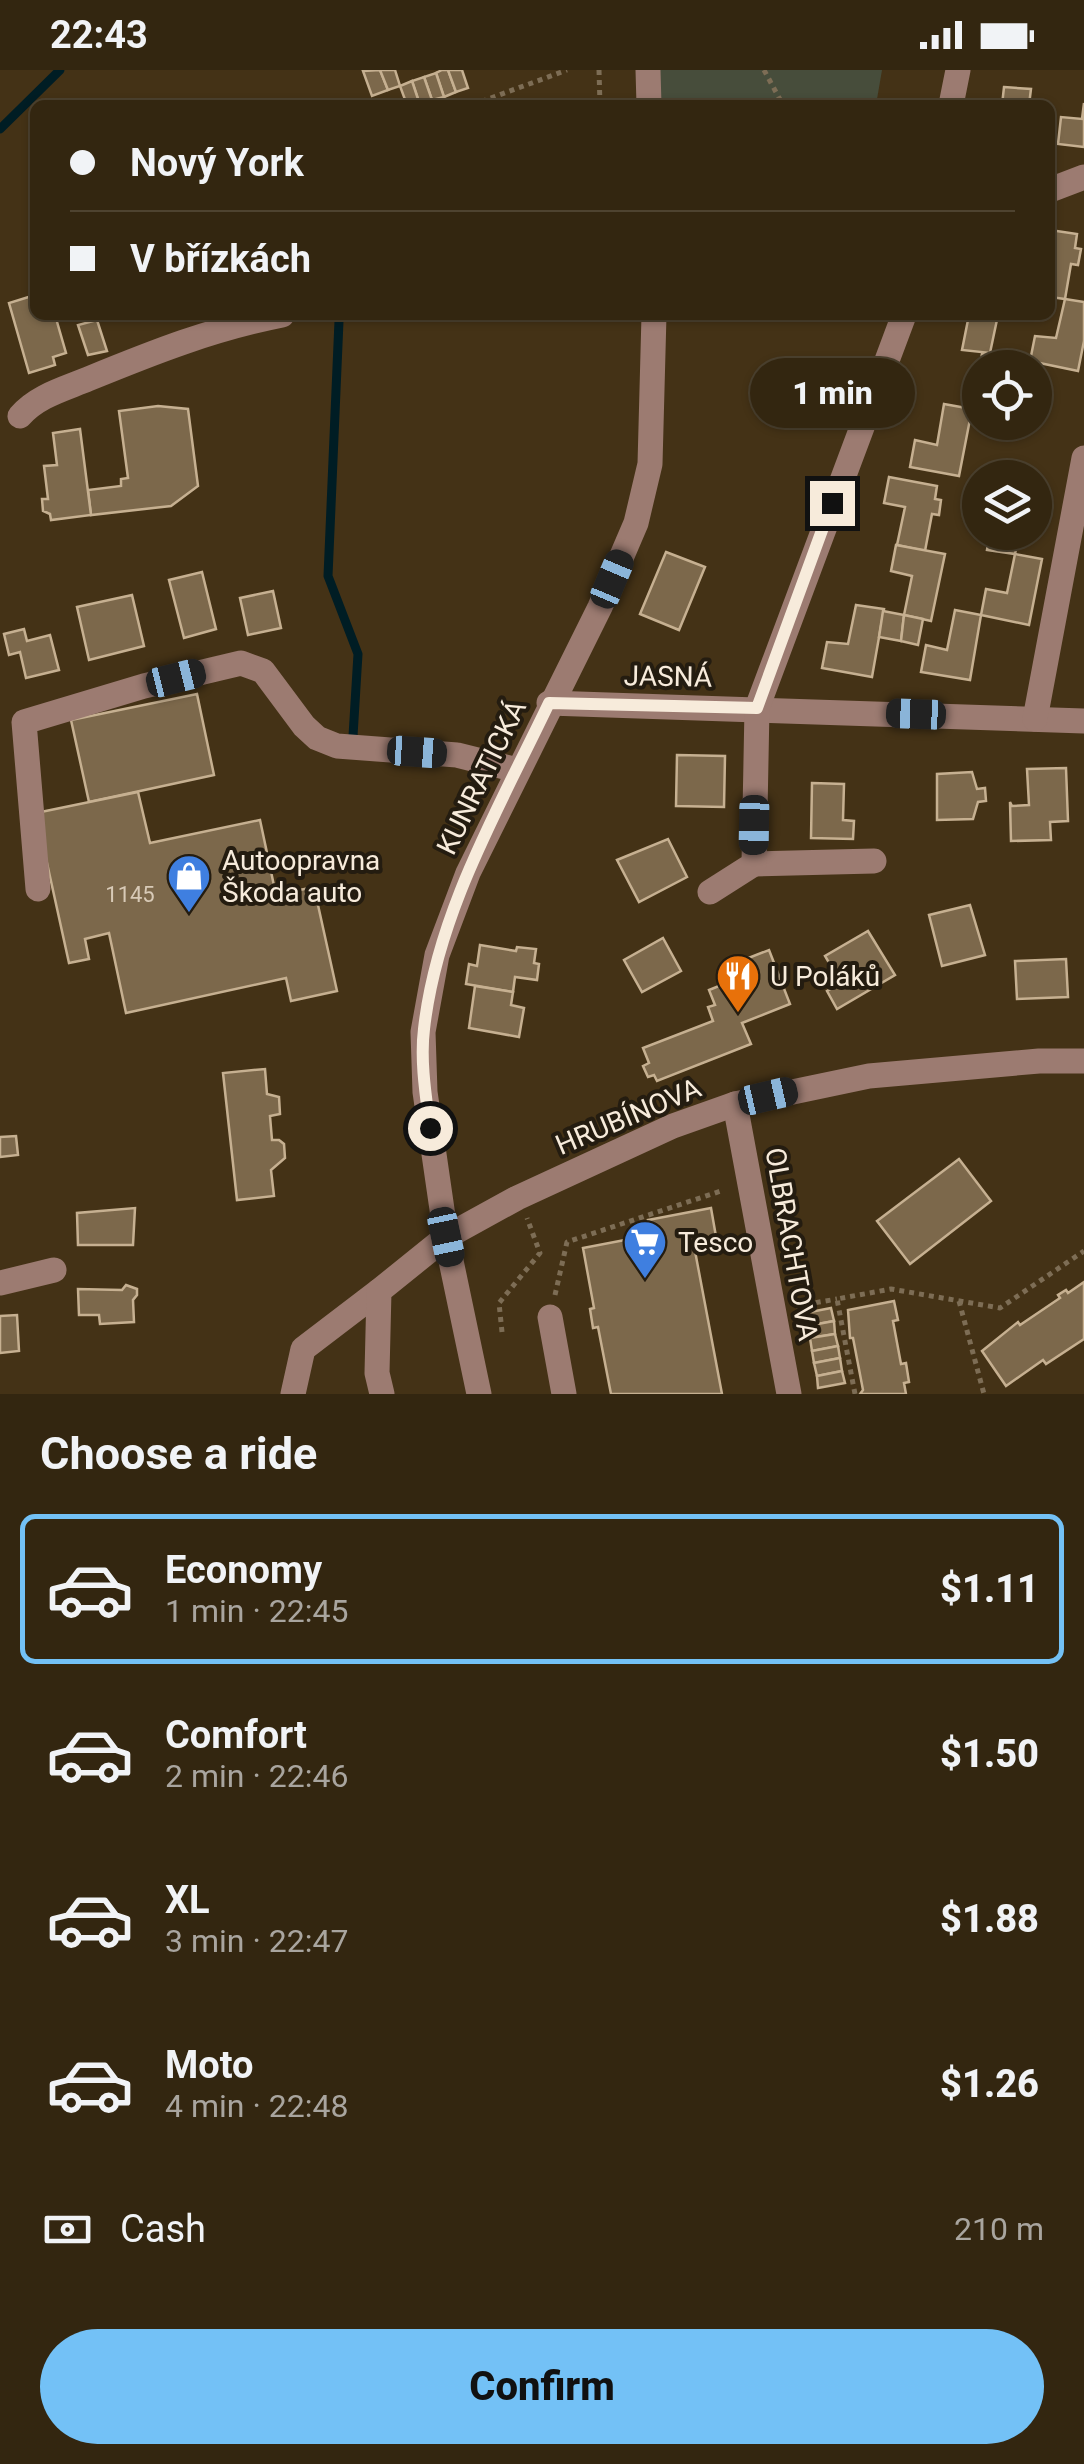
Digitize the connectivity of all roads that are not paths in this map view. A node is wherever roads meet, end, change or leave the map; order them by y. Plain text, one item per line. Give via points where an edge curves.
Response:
1 (648, 70) edge
2 (958, 70) edge
3 (650, 100) edge
4 (952, 100) edge
5 (1084, 177) edge
6 (1055, 188) edge
7 (256, 320) edge
8 (654, 320) edge
9 (902, 320) edge
10 (20, 416) dead end
11 (1084, 458) edge
12 (549, 703) junction
13 (757, 708) junction
14 (1036, 719) junction
15 (1084, 721) edge
16 (517, 770) junction
17 (874, 860) dead end
18 (754, 864) junction
19 (38, 889) dead end
20 (710, 892) dead end
21 (1084, 1061) edge
22 (735, 1104) junction
23 (446, 1237) junction
24 (54, 1270) dead end
25 (0, 1284) edge
26 (379, 1291) junction
27 (550, 1317) road end
28 (292, 1394) edge
29 (382, 1394) edge
30 (479, 1394) edge
31 (564, 1394) edge
32 (789, 1394) edge

1 - 3 street
2 - 4 street
5 - 6 street
7 - 10 street via 169,344 39,400
8 - 12 street, KUNRATICKÁ via 650,464 636,523
9 - 13 street
11 - 14 street
12 - 13 street, JASNÁ
12 - 16 street, KUNRATICKÁ
13 - 14 street, JASNÁ
13 - 18 street
14 - 15 street, JASNÁ
16 - 19 street via 457,755 338,746 317,738 263,671 240,663 144,686 24,722
16 - 23 street, KUNRATICKÁ via 437,955 423,1032
17 - 18 street
18 - 20 street
21 - 22 street, HRUBÍNOVA via 869,1076
22 - 23 street, HRUBÍNOVA via 517,1198
22 - 32 street, OLBRACHTOVA
23 - 26 street, HRUBÍNOVA
23 - 30 street, KUNRATICKÁ
24 - 25 street
26 - 28 street, HRUBÍNOVA via 303,1349
26 - 29 street
27 - 31 street

